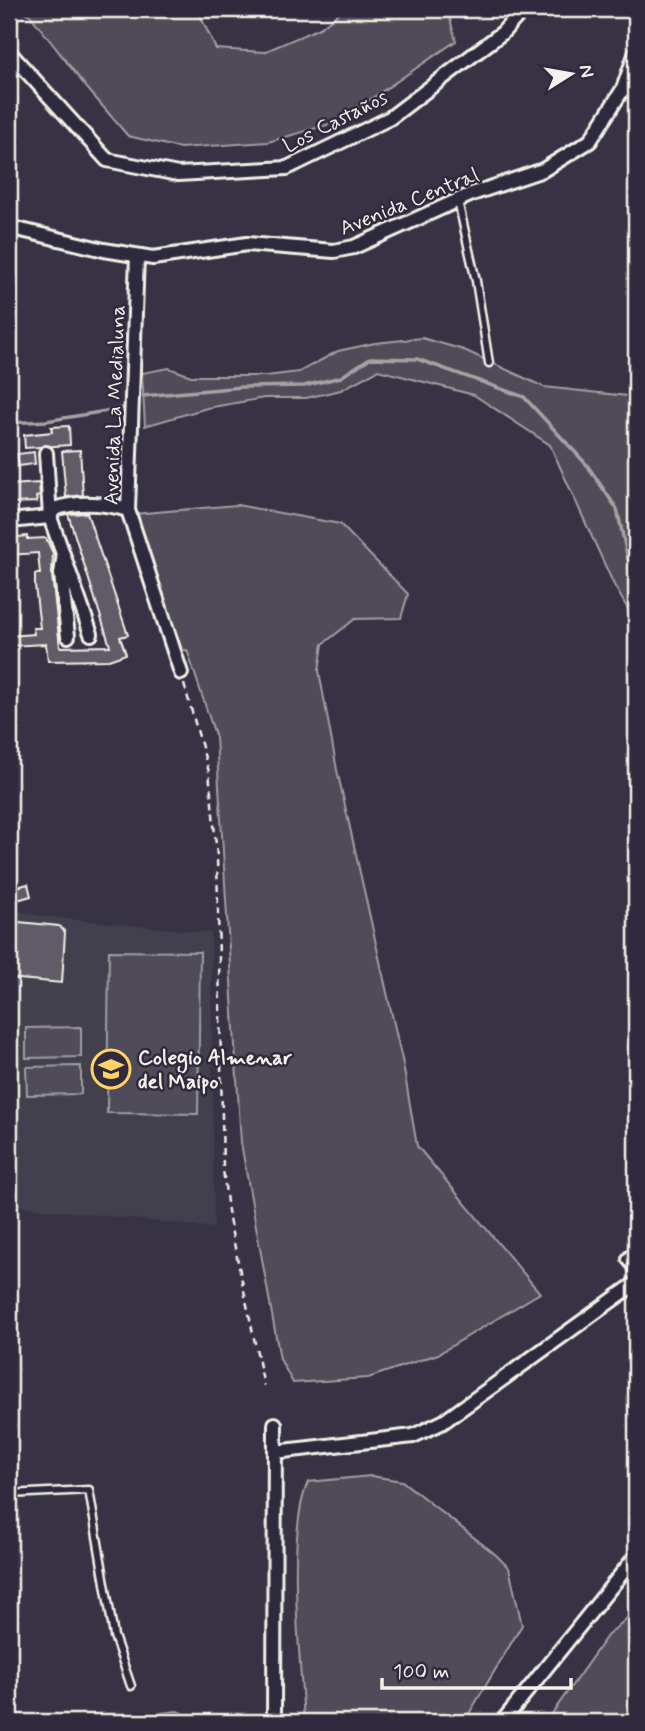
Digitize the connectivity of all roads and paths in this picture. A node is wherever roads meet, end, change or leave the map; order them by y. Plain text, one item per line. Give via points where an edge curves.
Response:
1 (524, 9) edge
2 (9, 52) edge
3 (636, 52) edge
4 (623, 89) junction
5 (636, 96) edge
6 (458, 201) junction
7 (9, 228) edge
8 (137, 256) junction
9 (489, 363) dead end
10 (46, 453) dead end
11 (128, 510) junction
12 (50, 517) junction
13 (9, 521) edge
14 (64, 556) junction
15 (91, 634) dead end
16 (68, 636) dead end
17 (181, 673) joint
18 (636, 1283) edge
19 (264, 1386) dead end
20 (275, 1424) dead end
21 (275, 1452) junction
22 (9, 1494) edge
23 (636, 1556) edge
24 (131, 1686) dead end
25 (274, 1722) edge
26 (502, 1722) edge

1 - 2 street, Los Castaños via 502,33 390,118 287,168 178,174 107,160
3 - 4 street, Avenida Central
4 - 5 lane
4 - 6 street, Avenida Central via 590,141 543,170
6 - 8 street, Avenida Central via 354,247 334,251 247,244 153,258
6 - 9 lane
7 - 8 street, Avenida Central
8 - 11 street, Avenida La Medialuna
10 - 12 street
11 - 12 street via 103,503 54,509
11 - 17 street, Avenida La Medialuna
12 - 13 street
12 - 14 street
14 - 15 street
14 - 16 street via 61,574
17 - 19 path via 209,772 220,901 223,1168 229,1219
18 - 21 street via 443,1422 413,1436
20 - 21 street
21 - 25 street
22 - 24 lane via 89,1490 114,1636
23 - 26 street

